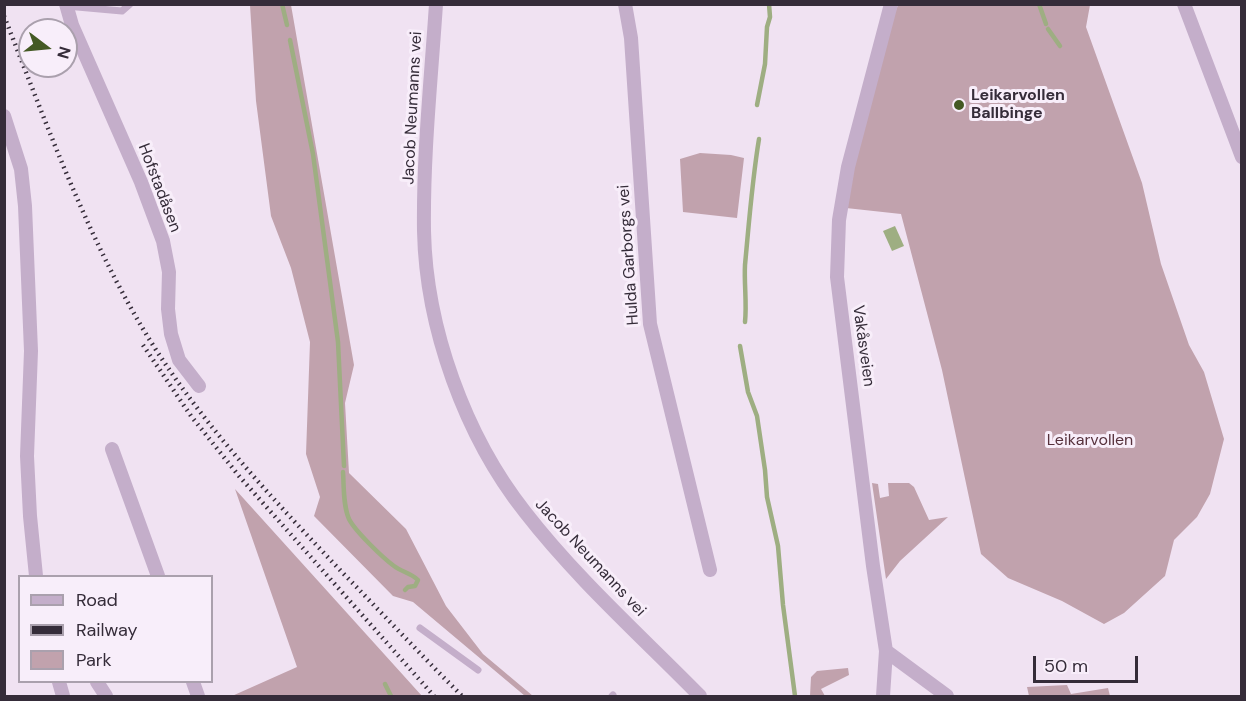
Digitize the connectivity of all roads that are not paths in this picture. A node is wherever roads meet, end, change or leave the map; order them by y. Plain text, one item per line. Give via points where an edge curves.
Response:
1 (130, 4) edge
2 (436, 4) edge
3 (625, 4) edge
4 (891, 4) edge
5 (1184, 4) edge
6 (66, 5) edge
7 (4, 116) edge
8 (1242, 157) edge
9 (199, 386) dead end
10 (112, 449) dead end
11 (710, 570) dead end
12 (36, 575) edge
13 (158, 575) edge
14 (420, 628) dead end
15 (886, 651) junction
16 (478, 670) dead end
17 (98, 683) edge
18 (106, 696) edge
19 (700, 696) edge
20 (883, 696) edge
21 (947, 696) edge

1 - 6 lane via 122,12
2 - 19 street, Jacob Neumanns vei via 425,154 424,233 430,292 447,365 493,464 525,512 568,563
3 - 11 street, Hulda Garborgs vei via 631,38 650,324
4 - 15 street, Vakåsveien via 848,167 839,220 837,277
5 - 8 street
6 - 9 street, Hofstadåsen via 163,241 169,272 171,334 179,360
7 - 12 street via 21,170 25,206 31,351 27,456
10 - 13 street
14 - 16 lane
15 - 20 street, Vakåsveien
15 - 21 street
17 - 18 street

